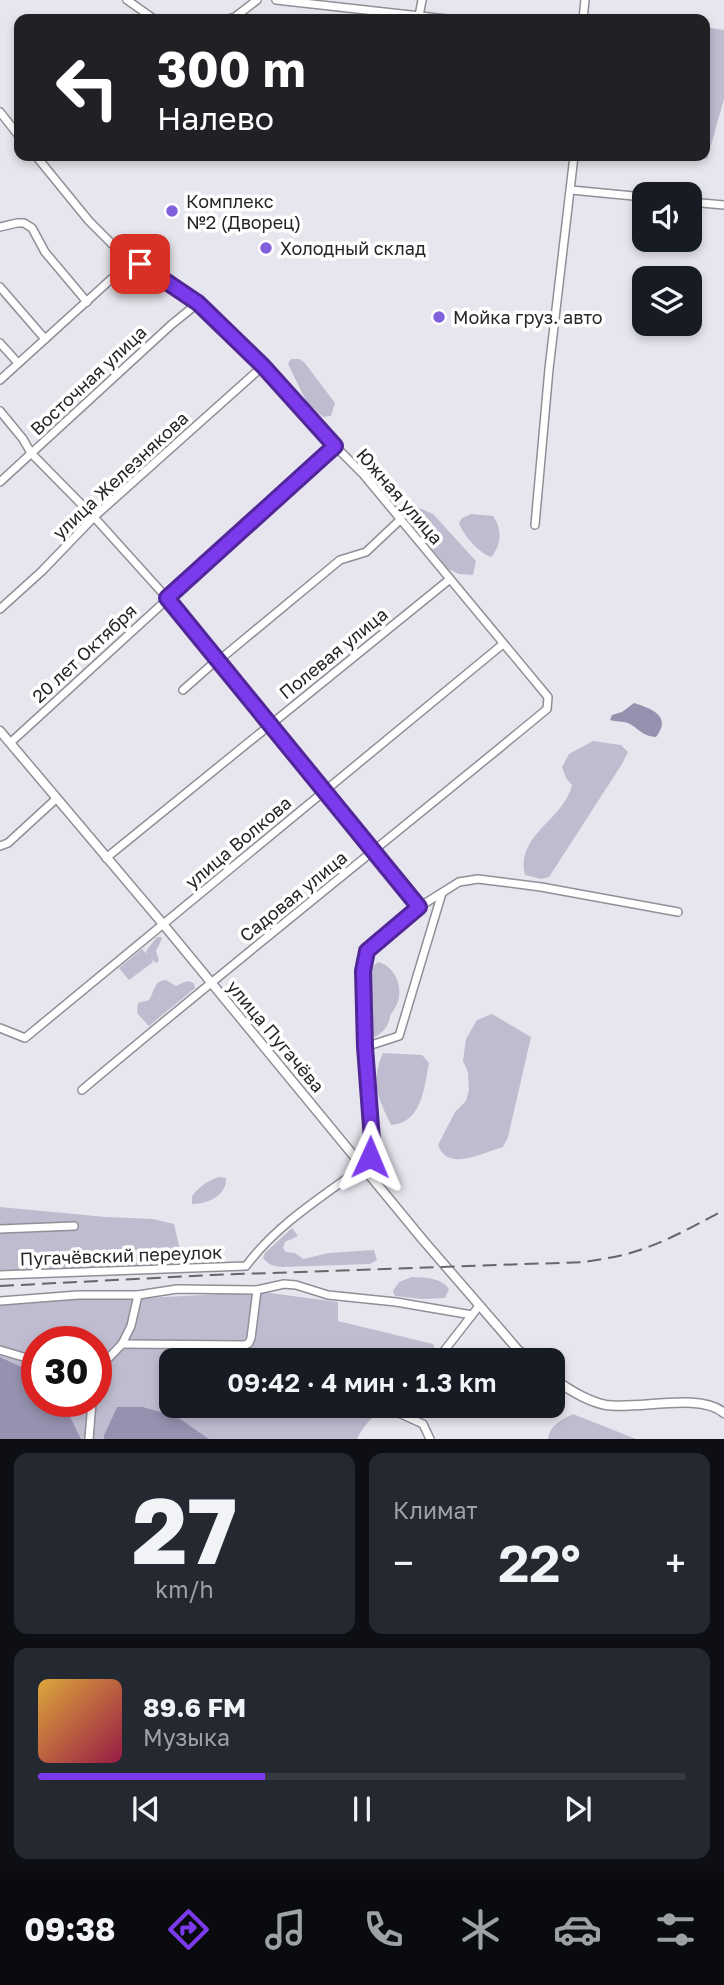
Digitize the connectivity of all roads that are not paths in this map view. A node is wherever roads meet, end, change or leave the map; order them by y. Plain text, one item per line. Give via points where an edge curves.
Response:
1 (127, 0) edge
2 (257, 0) edge
3 (276, 0) edge
4 (144, 14) edge
5 (239, 14) edge
6 (401, 14) edge
7 (0, 112) edge
8 (14, 130) edge
9 (40, 161) edge
10 (574, 161) edge
11 (571, 190) junction
12 (632, 196) edge
13 (702, 203) edge
14 (724, 205) edge
15 (0, 228) edge
16 (130, 262) junction
17 (0, 287) edge
18 (87, 302) junction
19 (198, 303) junction
20 (46, 338) junction
21 (0, 343) edge
22 (18, 363) junction
23 (263, 366) junction
24 (0, 380) edge
25 (0, 411) edge
26 (335, 446) junction
27 (32, 453) junction
28 (0, 482) edge
29 (94, 517) junction
30 (401, 519) junction
31 (535, 525) dead end
32 (450, 579) junction
33 (167, 598) junction
34 (0, 609) edge
35 (503, 644) junction
36 (218, 661) junction
37 (183, 690) dead end
38 (548, 697) joint
39 (270, 725) junction
40 (0, 731) edge
41 (10, 743) junction
42 (323, 792) junction
43 (57, 798) junction
44 (0, 846) edge
45 (375, 851) junction
46 (106, 858) junction
47 (442, 892) junction
48 (419, 907) junction
49 (678, 912) dead end
50 (163, 924) junction
51 (211, 982) junction
52 (0, 1028) edge
53 (365, 1047) junction
54 (82, 1090) dead end
55 (363, 1167) junction
56 (74, 1226) dead end
57 (0, 1229) edge
58 (0, 1275) edge
59 (257, 1290) junction
60 (138, 1295) junction
61 (0, 1301) edge
62 (479, 1306) junction
63 (472, 1315) junction
64 (122, 1344) junction
65 (446, 1348) edge
66 (516, 1348) edge
67 (0, 1350) edge
68 (112, 1354) edge
69 (21, 1356) edge
70 (565, 1387) edge
71 (724, 1413) edge
72 (91, 1417) edge
73 (410, 1418) edge
74 (89, 1439) edge
75 (430, 1439) edge

1 - 4 street
2 - 5 street
3 - 6 street
7 - 8 street
9 - 16 street, Южная улица
10 - 11 street
11 - 12 street
11 - 31 street
13 - 14 street
15 - 18 street via 17,223 32,228 45,252
16 - 18 street
16 - 19 street, Южная улица
17 - 20 street
18 - 20 street
19 - 23 street, Южная улица
19 - 27 street, Восточная улица
20 - 22 street
21 - 22 street
22 - 24 street
23 - 26 street, Южная улица
23 - 29 street, улица Железнякова
25 - 27 street
26 - 30 street, Южная улица
26 - 33 street, 20 лет Октября
27 - 28 street, Восточная улица
27 - 29 street
29 - 33 street
29 - 34 street, улица Железнякова
30 - 32 street, Южная улица
30 - 36 street via 366,552 340,560
32 - 35 street, Южная улица
32 - 39 street, Полевая улица
33 - 36 street
33 - 41 street, 20 лет Октября
35 - 38 street, Южная улица
35 - 42 street, улица Волкова
36 - 37 street
36 - 39 street
38 - 45 street, Садовая улица via 547,709
39 - 42 street
39 - 46 street, Полевая улица
40 - 41 street, улица Пугачёва
41 - 43 street, улица Пугачёва
42 - 45 street
42 - 50 street, улица Волкова
43 - 44 street
43 - 46 street, улица Пугачёва
45 - 48 street
45 - 51 street, Садовая улица
46 - 50 street, улица Пугачёва
47 - 48 street
47 - 49 street via 459,881 478,879
47 - 53 street via 399,1037
48 - 53 street via 367,951 363,971
50 - 51 street, улица Пугачёва
50 - 52 street, улица Волкова via 25,1038
51 - 54 street, Садовая улица
51 - 55 street, улица Пугачёва
53 - 55 street via 372,1140
55 - 58 street, Пугачёвский переулок via 292,1218 246,1266
55 - 62 street, улица Пугачёва
56 - 57 street
59 - 60 street via 177,1289
59 - 63 street via 296,1285 328,1295
59 - 64 street via 251,1338 245,1346
60 - 61 street
60 - 64 street
62 - 63 street
62 - 66 street, улица Пугачёва
63 - 65 street
64 - 68 street
67 - 69 street
70 - 71 street via 606,1405 708,1404
72 - 74 street
73 - 75 street via 423,1424

